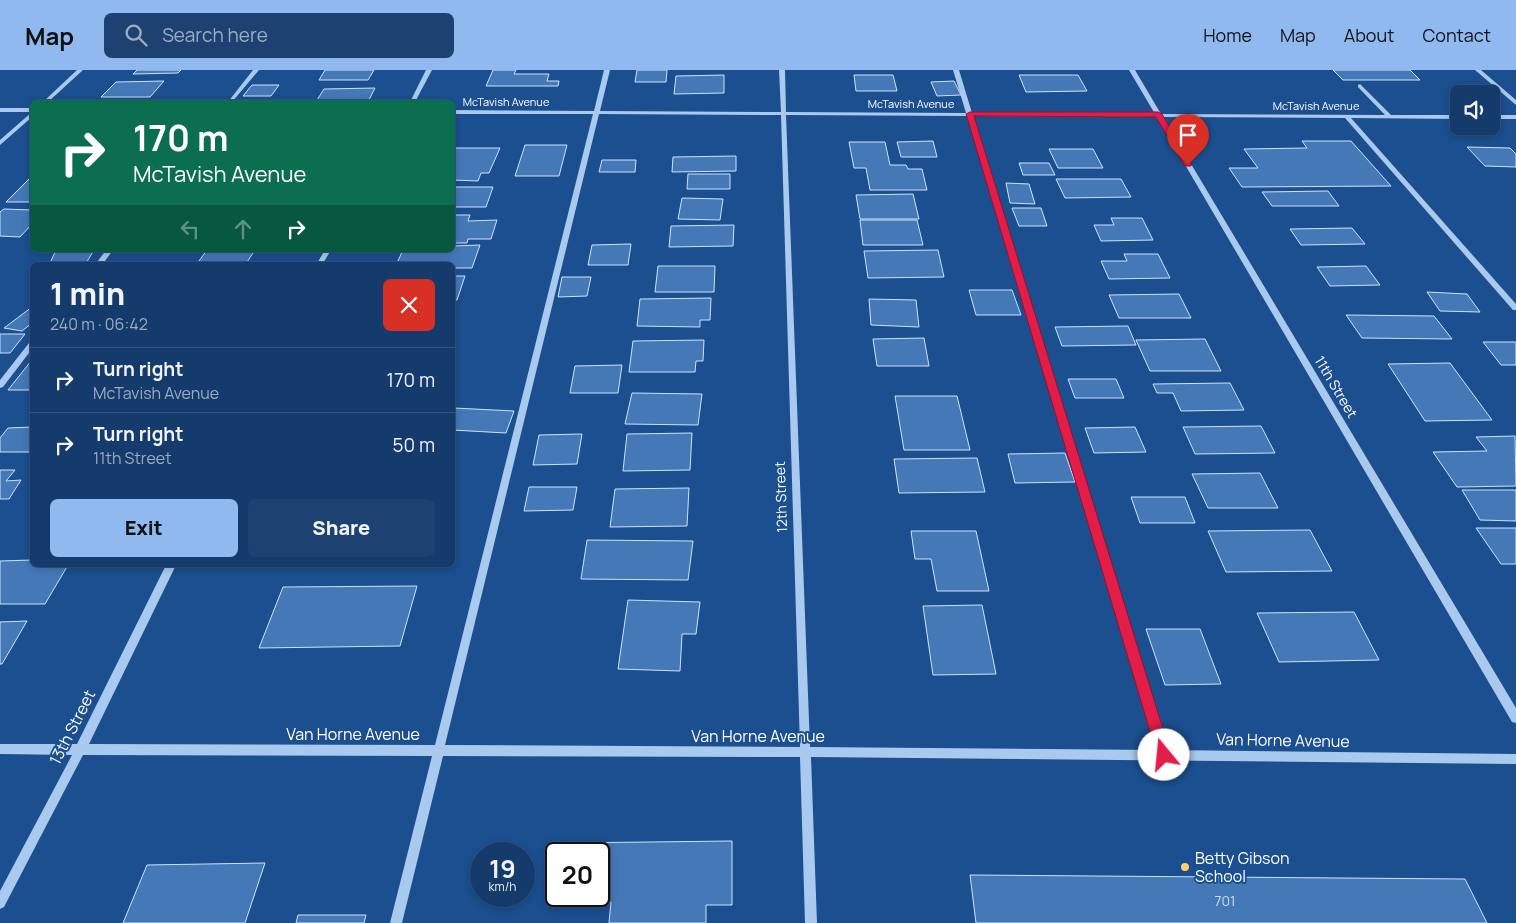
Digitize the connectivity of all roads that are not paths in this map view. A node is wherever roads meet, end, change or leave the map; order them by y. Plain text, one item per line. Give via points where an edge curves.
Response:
1 (80, 70) edge
2 (256, 70) edge
3 (430, 70) edge
4 (607, 70) edge
5 (782, 70) edge
6 (956, 70) edge
7 (1132, 70) edge
8 (1478, 70) edge
9 (1360, 86) dead end
10 (47, 100) edge
11 (232, 100) edge
12 (413, 100) edge
13 (1516, 102) edge
14 (0, 110) edge
15 (30, 112) edge
16 (455, 112) edge
17 (596, 113) junction
18 (30, 114) edge
19 (784, 114) junction
20 (970, 114) junction
21 (1158, 114) junction
22 (1346, 116) junction
23 (1389, 116) junction
24 (1450, 116) edge
25 (1500, 117) edge
26 (1516, 117) edge
27 (0, 144) edge
28 (108, 252) edge
29 (100, 262) edge
30 (1516, 308) edge
31 (30, 348) edge
32 (0, 385) edge
33 (170, 567) edge
34 (1516, 718) edge
35 (0, 749) edge
36 (80, 750) junction
37 (439, 751) junction
38 (804, 752) junction
39 (1164, 755) junction
40 (1516, 759) edge
41 (0, 903) edge
42 (396, 923) edge
43 (811, 923) edge

1 - 10 street
2 - 11 street
3 - 12 street
4 - 17 street
5 - 19 street, 12th Street
6 - 20 street
7 - 21 street, 11th Street
8 - 13 street
9 - 23 street
14 - 15 street
16 - 17 street, McTavish Avenue
17 - 19 street, McTavish Avenue
17 - 37 street
18 - 27 street
19 - 20 street, McTavish Avenue
19 - 38 street, 12th Street
20 - 21 street, McTavish Avenue
20 - 39 street
21 - 22 street, McTavish Avenue
21 - 34 street, 11th Street
22 - 23 street, McTavish Avenue
22 - 30 street
23 - 24 street, McTavish Avenue
25 - 26 street
28 - 29 street
31 - 32 street
33 - 36 street, 13th Street
35 - 36 street, Van Horne Avenue
36 - 37 street, Van Horne Avenue
36 - 41 street, 13th Street
37 - 38 street, Van Horne Avenue
37 - 42 street
38 - 39 street, Van Horne Avenue
38 - 43 street, 12th Street
39 - 40 street, Van Horne Avenue

